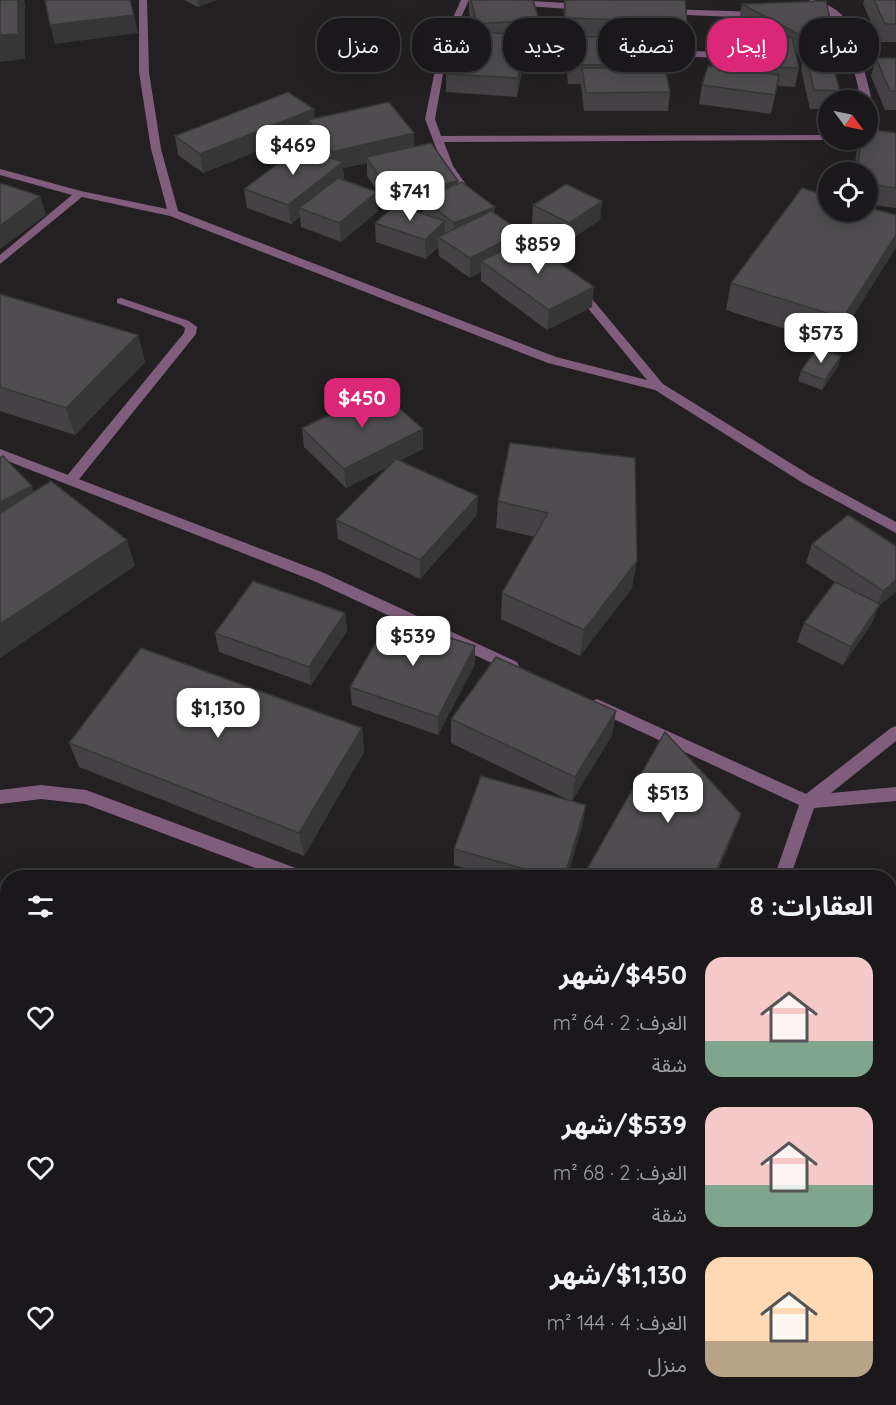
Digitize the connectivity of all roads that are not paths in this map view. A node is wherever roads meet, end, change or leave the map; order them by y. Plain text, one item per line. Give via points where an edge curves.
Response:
1 (143, 0) edge
2 (465, 0) edge
3 (813, 0) edge
4 (478, 1) edge
5 (502, 2) edge
6 (598, 8) edge
7 (657, 11) edge
8 (772, 16) edge
9 (795, 16) edge
10 (840, 18) joint
11 (502, 48) edge
12 (594, 51) edge
13 (859, 72) edge
14 (864, 90) edge
15 (818, 138) edge
16 (438, 139) junction
17 (0, 172) edge
18 (80, 194) junction
19 (478, 208) edge
20 (173, 213) junction
21 (0, 261) edge
22 (573, 285) edge
23 (121, 301) dead end
24 (659, 387) junction
25 (0, 453) edge
26 (71, 480) junction
27 (896, 528) edge
28 (526, 672) edge
29 (580, 697) edge
30 (896, 732) edge
31 (896, 794) edge
32 (0, 797) edge
33 (808, 802) junction
34 (282, 870) edge
35 (785, 870) edge

1 - 20 street via 144,72 156,149
2 - 4 street
2 - 16 street via 430,120
3 - 10 street
5 - 6 street
7 - 8 street
9 - 10 street
11 - 12 street
13 - 14 street
15 - 16 street
16 - 19 street via 448,166
17 - 18 street
18 - 20 street
18 - 21 street
20 - 24 street via 552,360
22 - 24 street
23 - 26 street via 185,323 191,327 190,334
24 - 27 street via 808,480
25 - 26 street
26 - 28 street via 319,577
29 - 33 street
30 - 33 street
31 - 33 street
32 - 34 street via 41,792 86,797
33 - 35 street

